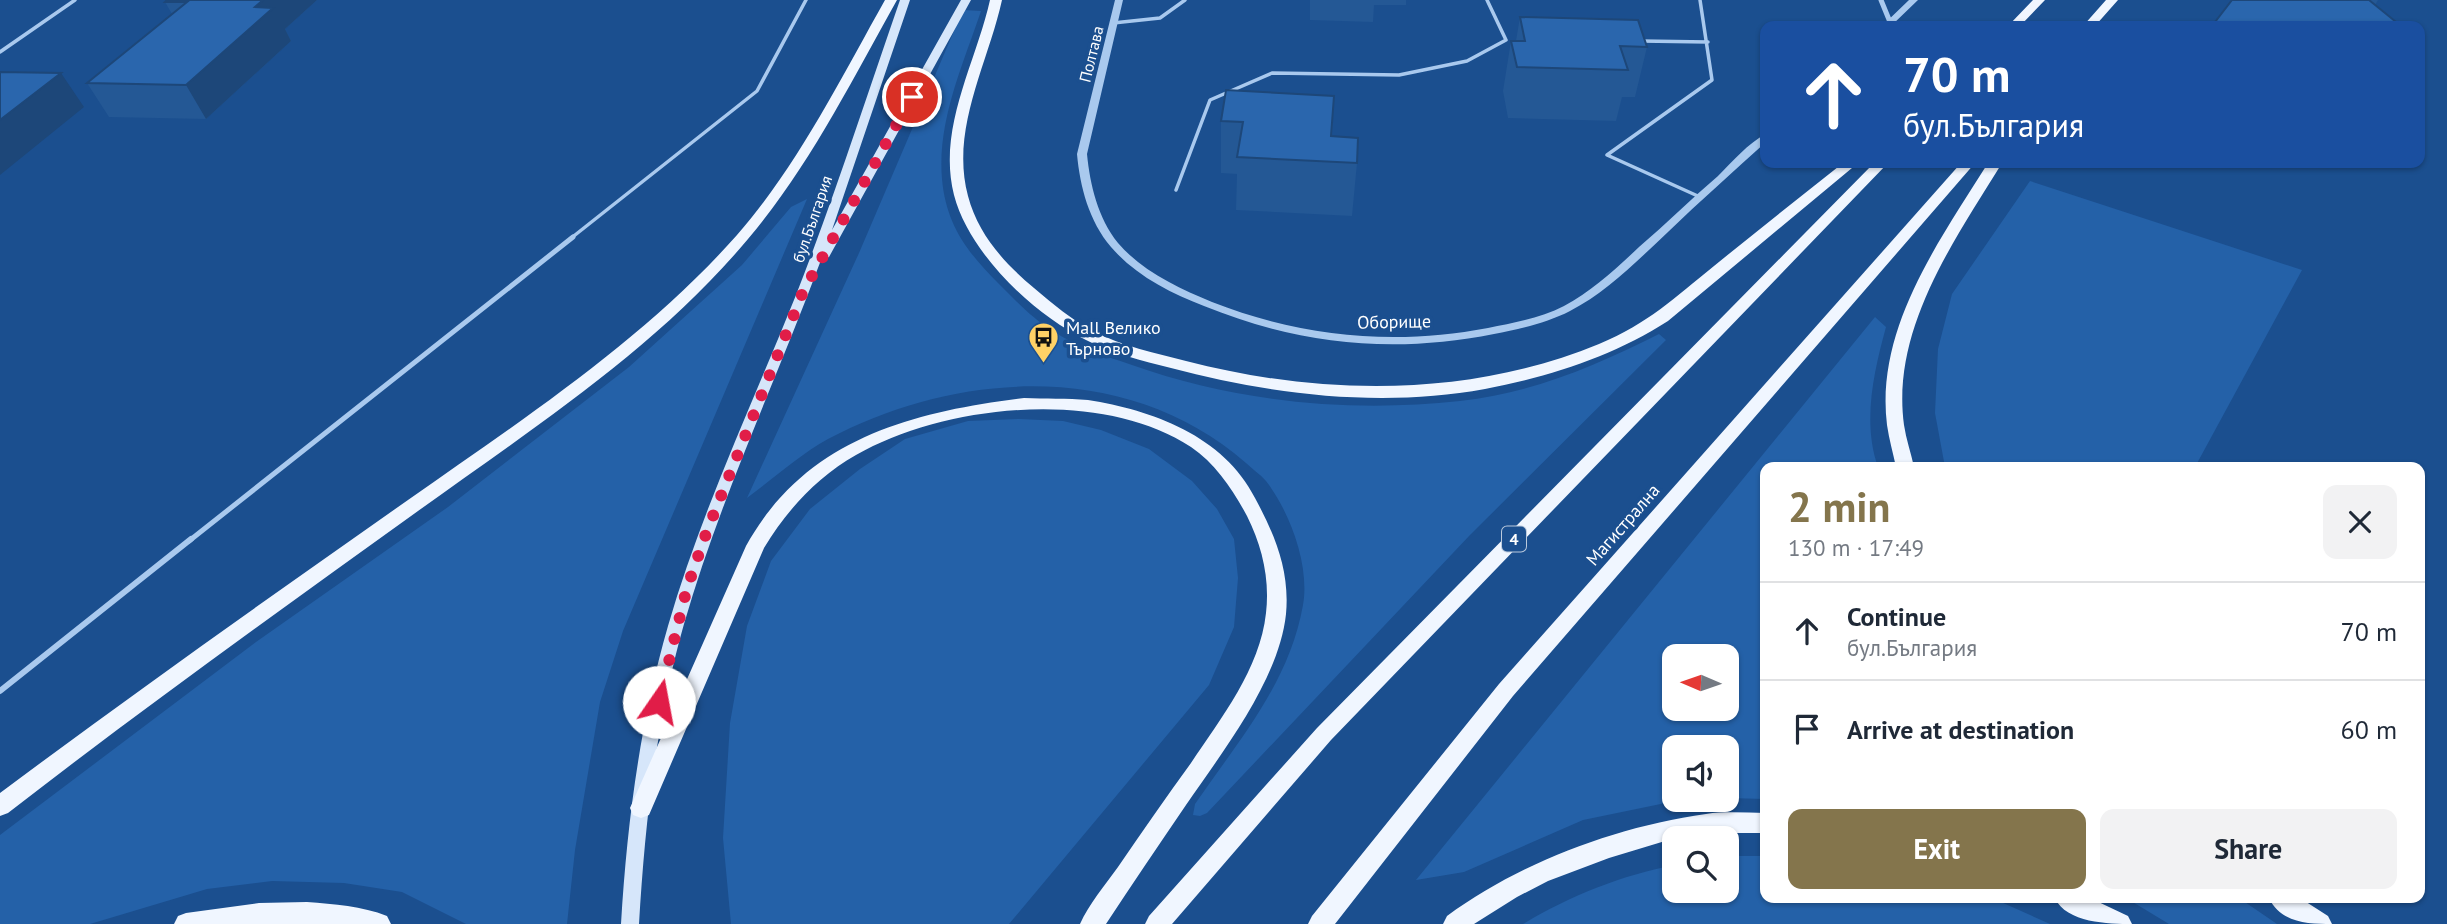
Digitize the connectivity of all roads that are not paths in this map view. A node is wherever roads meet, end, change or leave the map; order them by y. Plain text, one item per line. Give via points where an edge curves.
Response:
1 (75, 0) edge
2 (806, 0) edge
3 (891, 0) edge
4 (905, 0) edge
5 (966, 0) edge
6 (996, 0) edge
7 (1119, 0) edge
8 (1185, 0) edge
9 (1487, 0) edge
10 (1700, 0) edge
11 (1881, 0) edge
12 (1914, 0) edge
13 (2039, 0) edge
14 (2112, 0) edge
15 (1887, 21) edge
16 (1891, 21) edge
17 (2019, 21) edge
18 (2093, 21) edge
19 (1113, 23) junction
20 (1640, 41) edge
21 (1707, 42) junction
22 (0, 52) edge
23 (1091, 115) joint
24 (1760, 142) edge
25 (1845, 168) edge
26 (1876, 168) edge
27 (1964, 168) edge
28 (1992, 168) edge
29 (1176, 190) dead end
30 (1700, 197) junction
31 (803, 292) junction
32 (1904, 462) edge
33 (0, 691) edge
34 (0, 806) edge
35 (641, 808) junction
36 (1760, 823) edge
37 (2077, 903) edge
38 (2288, 903) edge
39 (186, 924) edge
40 (379, 924) edge
41 (630, 924) edge
42 (1092, 924) edge
43 (1157, 924) edge
44 (1320, 924) edge
45 (1455, 924) edge
46 (2120, 924) edge
47 (2320, 924) edge

1 - 22 lane
2 - 33 lane via 757,91
3 - 34 main road via 790,176 718,264 625,351 135,703
4 - 31 main road, бул.България
5 - 31 main road, бул.България
6 - 25 main road via 957,141 959,191 977,235 1009,276 1080,330 1112,346 1218,377 1291,387 1407,390 1493,382 1566,363 1655,323
7 - 19 street, Полтава
8 - 19 lane via 1160,18
9 - 29 lane via 1506,40 1467,61 1399,75 1272,74 1210,100
10 - 21 lane
11 - 15 street
12 - 16 street
13 - 17 main road
14 - 18 main road
19 - 23 street, Полтава
20 - 21 lane
21 - 30 lane via 1712,80 1607,155
23 - 30 street, Оборище via 1082,154 1083,173 1101,224 1135,264 1182,293 1241,317 1345,340 1413,342 1469,336 1566,309 1609,281
24 - 30 street, Оборище
26 - 43 main road, 4 via 1324,734
27 - 44 main road, Магистрална via 1506,690
28 - 32 main road via 1928,272 1907,324 1894,386
31 - 35 main road via 687,588 653,728
35 - 41 main road
35 - 42 main road via 755,545 785,505 823,469 886,433 978,407 1031,402 1104,409 1183,437 1235,476 1261,521 1276,588 1274,625 1240,702
36 - 45 main road via 1707,824 1614,846 1506,891
37 - 46 main road
38 - 47 main road
39 - 40 main road via 290,912 328,913

